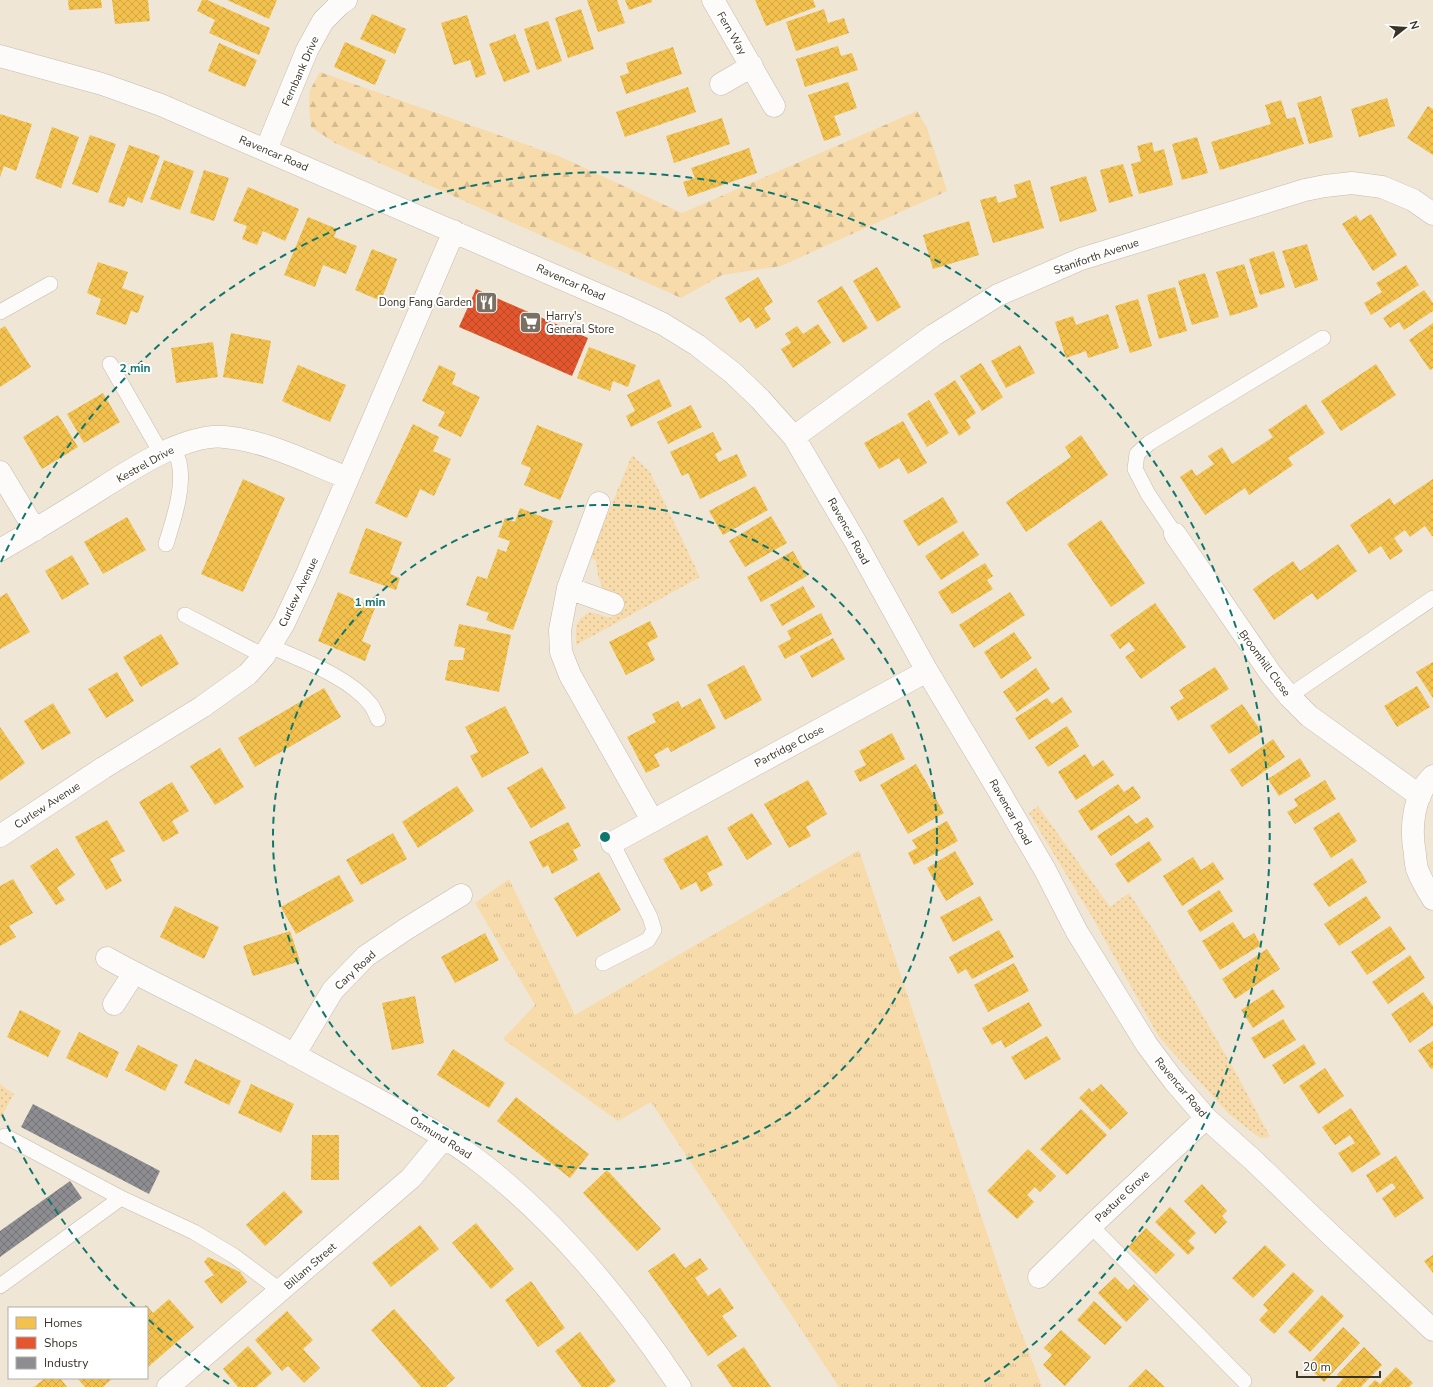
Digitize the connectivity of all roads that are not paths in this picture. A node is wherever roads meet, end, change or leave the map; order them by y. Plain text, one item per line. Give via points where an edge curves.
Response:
1 (346, 0) edge
2 (713, 0) edge
3 (0, 56) edge
4 (752, 66) junction
5 (721, 84) dead end
6 (774, 106) dead end
7 (266, 150) junction
8 (1433, 214) edge
9 (454, 232) junction
10 (50, 284) dead end
11 (0, 312) edge
12 (1323, 338) dead end
13 (110, 364) dead end
14 (794, 437) junction
15 (167, 451) junction
16 (0, 472) edge
17 (348, 478) junction
18 (599, 503) dead end
19 (35, 530) junction
20 (1175, 534) joint
21 (166, 544) dead end
22 (0, 550) edge
23 (568, 588) junction
24 (1433, 598) edge
25 (613, 604) dead end
26 (185, 615) dead end
27 (267, 651) junction
28 (926, 671) junction
29 (1289, 696) junction
30 (378, 719) dead end
31 (1433, 776) edge
32 (1420, 796) junction
33 (652, 820) junction
34 (0, 836) edge
35 (612, 843) joint
36 (461, 895) dead end
37 (1433, 899) edge
38 (107, 958) dead end
39 (603, 963) dead end
40 (134, 973) junction
41 (114, 1004) dead end
42 (294, 1055) junction
43 (1206, 1118) junction
44 (6, 1136) dead end
45 (444, 1138) junction
46 (120, 1198) junction
47 (1091, 1226) junction
48 (1039, 1277) dead end
49 (0, 1286) edge
50 (281, 1291) junction
51 (1433, 1330) edge
52 (1244, 1381) dead end
53 (168, 1387) edge
54 (680, 1387) edge

1 - 7 street, Fernbank Drive via 323,21 307,50
2 - 4 street, Fern Way
3 - 7 street, Ravencar Road via 102,84 154,102
4 - 5 street, Fern Way
4 - 6 street, Fern Way
7 - 9 street, Ravencar Road
8 - 14 street, Staniforth Avenue via 1413,200 1382,188 1352,183 1325,186 1082,259 998,295 934,335
9 - 14 street, Ravencar Road via 663,324 697,345 733,373
9 - 17 street, Curlew Avenue
10 - 11 lane
12 - 20 lane via 1149,443 1137,454 1135,469 1148,494
13 - 15 lane
14 - 28 street, Ravencar Road via 855,541
15 - 17 street, Kestrel Drive via 205,437 224,436 272,448
15 - 19 street, Kestrel Drive
15 - 21 lane via 179,462 180,482 177,509
16 - 19 street
17 - 27 street, Curlew Avenue via 284,623
18 - 23 street
19 - 22 street, Kestrel Drive
20 - 29 street, Broomhill Close via 1271,674
23 - 25 street
23 - 33 street via 560,630 561,652 570,675
24 - 29 lane
26 - 27 lane
27 - 30 lane via 336,676 358,691 372,706
27 - 34 street, Curlew Avenue via 248,674 202,707
28 - 33 street, Partridge Close
28 - 43 street, Ravencar Road via 1045,870 1077,932 1147,1046
29 - 32 street, Broomhill Close via 1309,716
31 - 32 street
32 - 37 street via 1412,820 1413,842 1417,868
33 - 35 street, Partridge Close
35 - 39 lane via 650,917 654,930 648,940
36 - 42 street, Cary Road via 366,956 333,990
38 - 40 street, Osmund Road
40 - 41 street
40 - 42 street, Osmund Road
42 - 45 street, Osmund Road
43 - 47 street, Pasture Grove
43 - 51 street, Ravencar Road
44 - 46 lane
45 - 50 street, Billam Street via 411,1178
45 - 54 street, Osmund Road via 484,1165 534,1208 607,1288 654,1348
46 - 49 lane
46 - 50 lane via 194,1232 234,1256
47 - 48 street, Pasture Grove
47 - 52 lane
50 - 53 street, Billam Street

